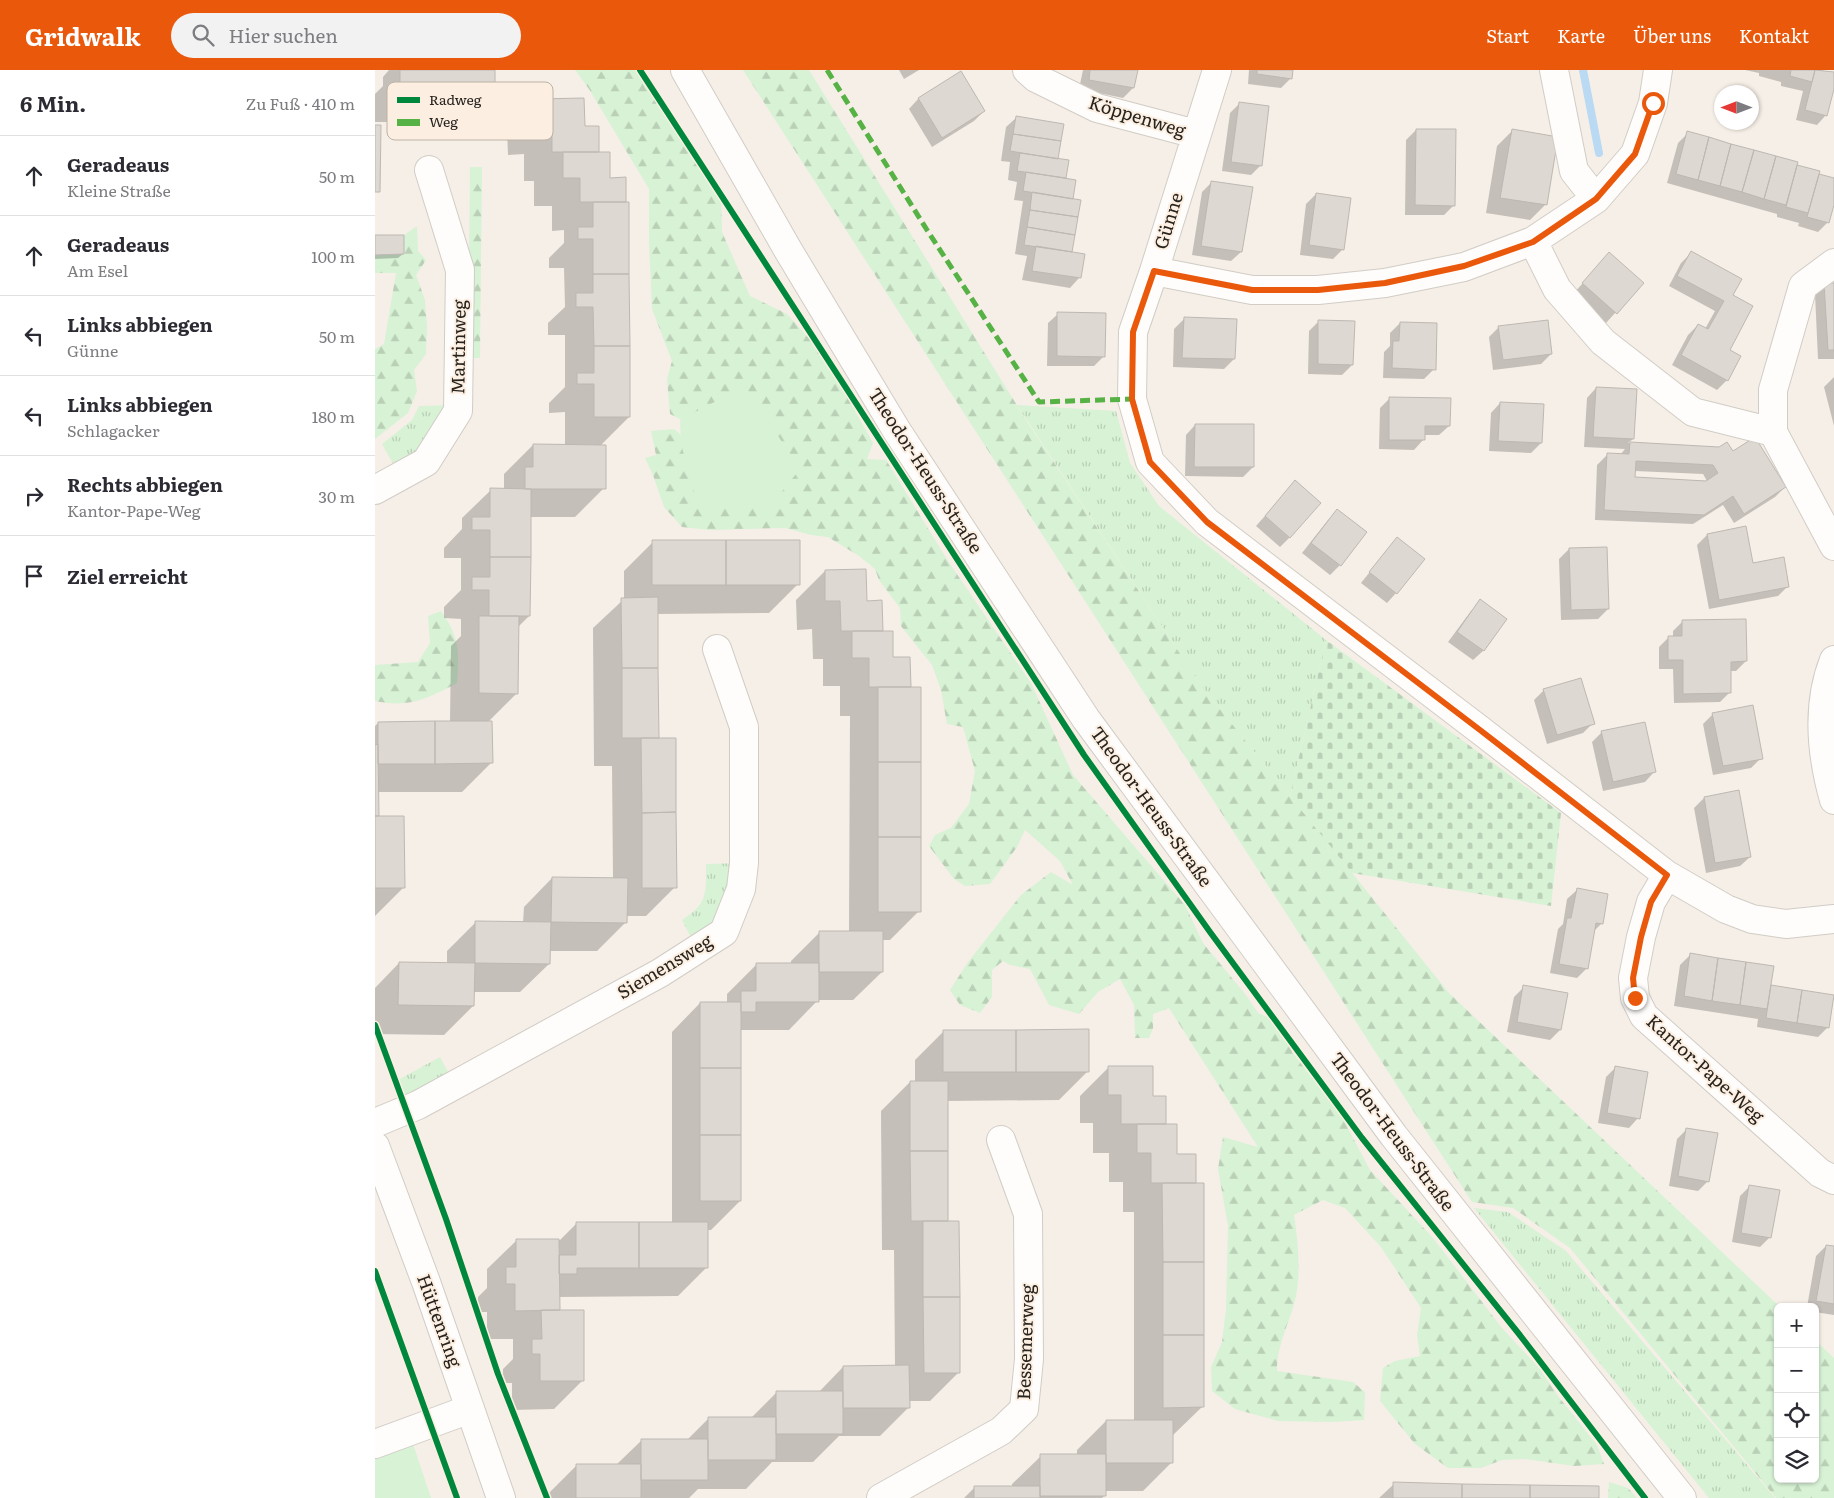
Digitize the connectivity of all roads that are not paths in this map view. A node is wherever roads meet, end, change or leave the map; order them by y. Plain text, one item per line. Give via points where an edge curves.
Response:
1 (685, 70) edge
2 (1027, 70) edge
3 (1217, 70) edge
4 (1554, 70) edge
5 (1658, 70) edge
6 (1196, 134) junction
7 (429, 170) dead end
8 (1596, 199) junction
9 (1533, 242) junction
10 (1834, 264) edge
11 (1154, 271) junction
12 (1773, 432) junction
13 (375, 490) edge
14 (1834, 546) edge
15 (717, 649) dead end
16 (1834, 660) edge
17 (1834, 800) edge
18 (1667, 875) junction
19 (1834, 919) edge
20 (375, 1123) edge
21 (1001, 1140) dead end
22 (375, 1146) edge
23 (1834, 1180) edge
24 (471, 1409) junction
25 (375, 1444) edge
26 (501, 1498) edge
27 (881, 1498) edge
28 (1681, 1498) edge

1 - 28 street, Theodor-Heuss-Straße via 897,431 1086,719 1394,1136
2 - 6 street, Köppenweg via 1036,78 1097,108
3 - 6 street, Günne
4 - 8 street via 1573,171
5 - 8 street via 1653,103 1635,154
6 - 11 street, Günne
7 - 13 street, Martinweg via 460,270 458,411 426,462
8 - 9 street
9 - 11 street via 1464,266 1385,283 1318,290 1252,290
9 - 12 street via 1557,289 1603,342 1693,412
10 - 12 street via 1803,286 1773,390
11 - 18 street, Günne via 1133,332 1132,399 1150,462 1207,522
12 - 14 street
15 - 20 street, Siemensweg via 744,727 741,889 724,932 660,973 412,1108
16 - 17 street via 1822,702 1827,774
18 - 19 street via 1726,909 1752,919 1785,924
18 - 23 street, Kantor-Pape-Weg via 1651,902 1633,978 1635,998 1644,1016 1820,1172
21 - 27 street, Bessemerweg via 1028,1214 1029,1359 1024,1409 1001,1430
22 - 24 street, Hüttenring
24 - 25 street
24 - 26 street, Hüttenring

